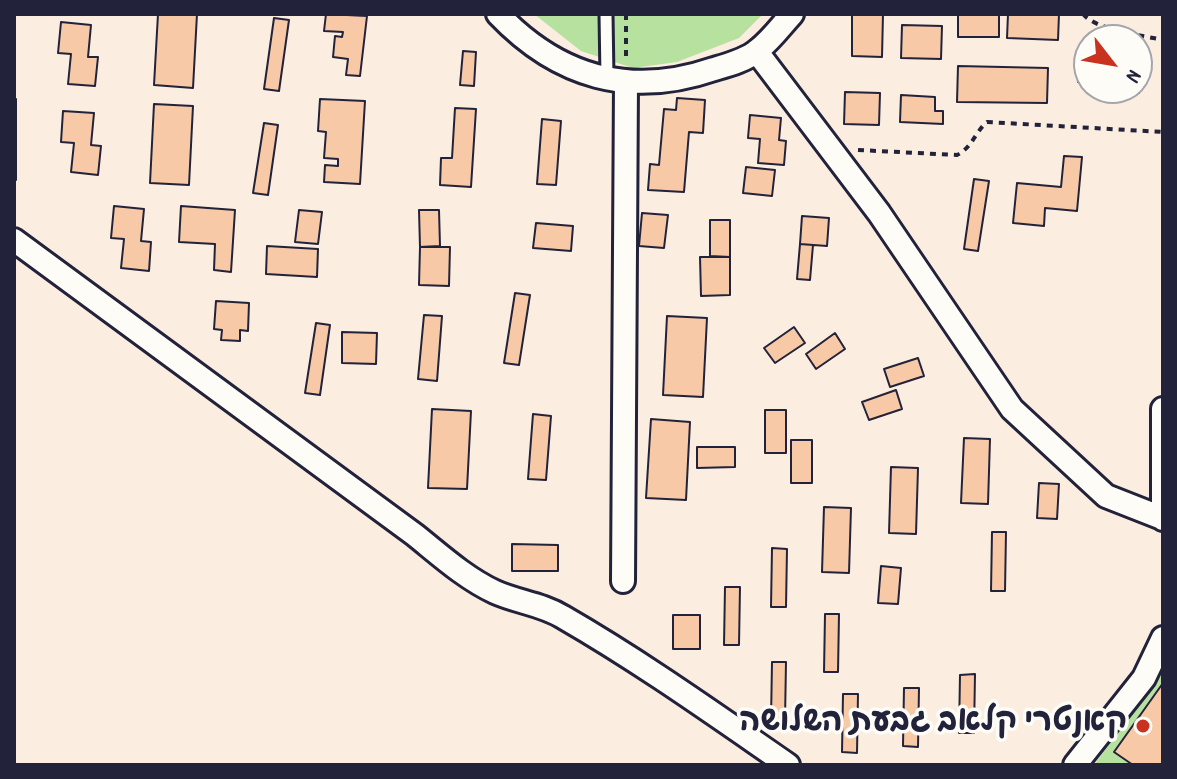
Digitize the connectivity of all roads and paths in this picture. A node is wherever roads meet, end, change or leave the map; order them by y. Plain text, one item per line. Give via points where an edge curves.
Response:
1 (498, 14) edge
2 (606, 14) edge
3 (626, 14) edge
4 (792, 14) edge
5 (1083, 14) edge
6 (1163, 40) edge
7 (757, 52) junction
8 (616, 80) junction
9 (1163, 132) edge
10 (830, 149) junction
11 (14, 240) edge
12 (1163, 409) edge
13 (1162, 518) edge
14 (623, 581) dead end
15 (1163, 638) edge
16 (788, 765) edge
17 (1075, 765) edge

1 - 8 street via 551,58
2 - 8 lane
3 - 8 path
4 - 7 street
5 - 6 path via 1101,26
7 - 8 street via 696,76 652,83
7 - 10 street
8 - 14 street
9 - 10 path via 987,122 967,150 957,155
10 - 13 street via 1012,409 1106,496
11 - 16 street via 463,573 496,593 560,614
12 - 13 street
15 - 17 street via 1144,678

